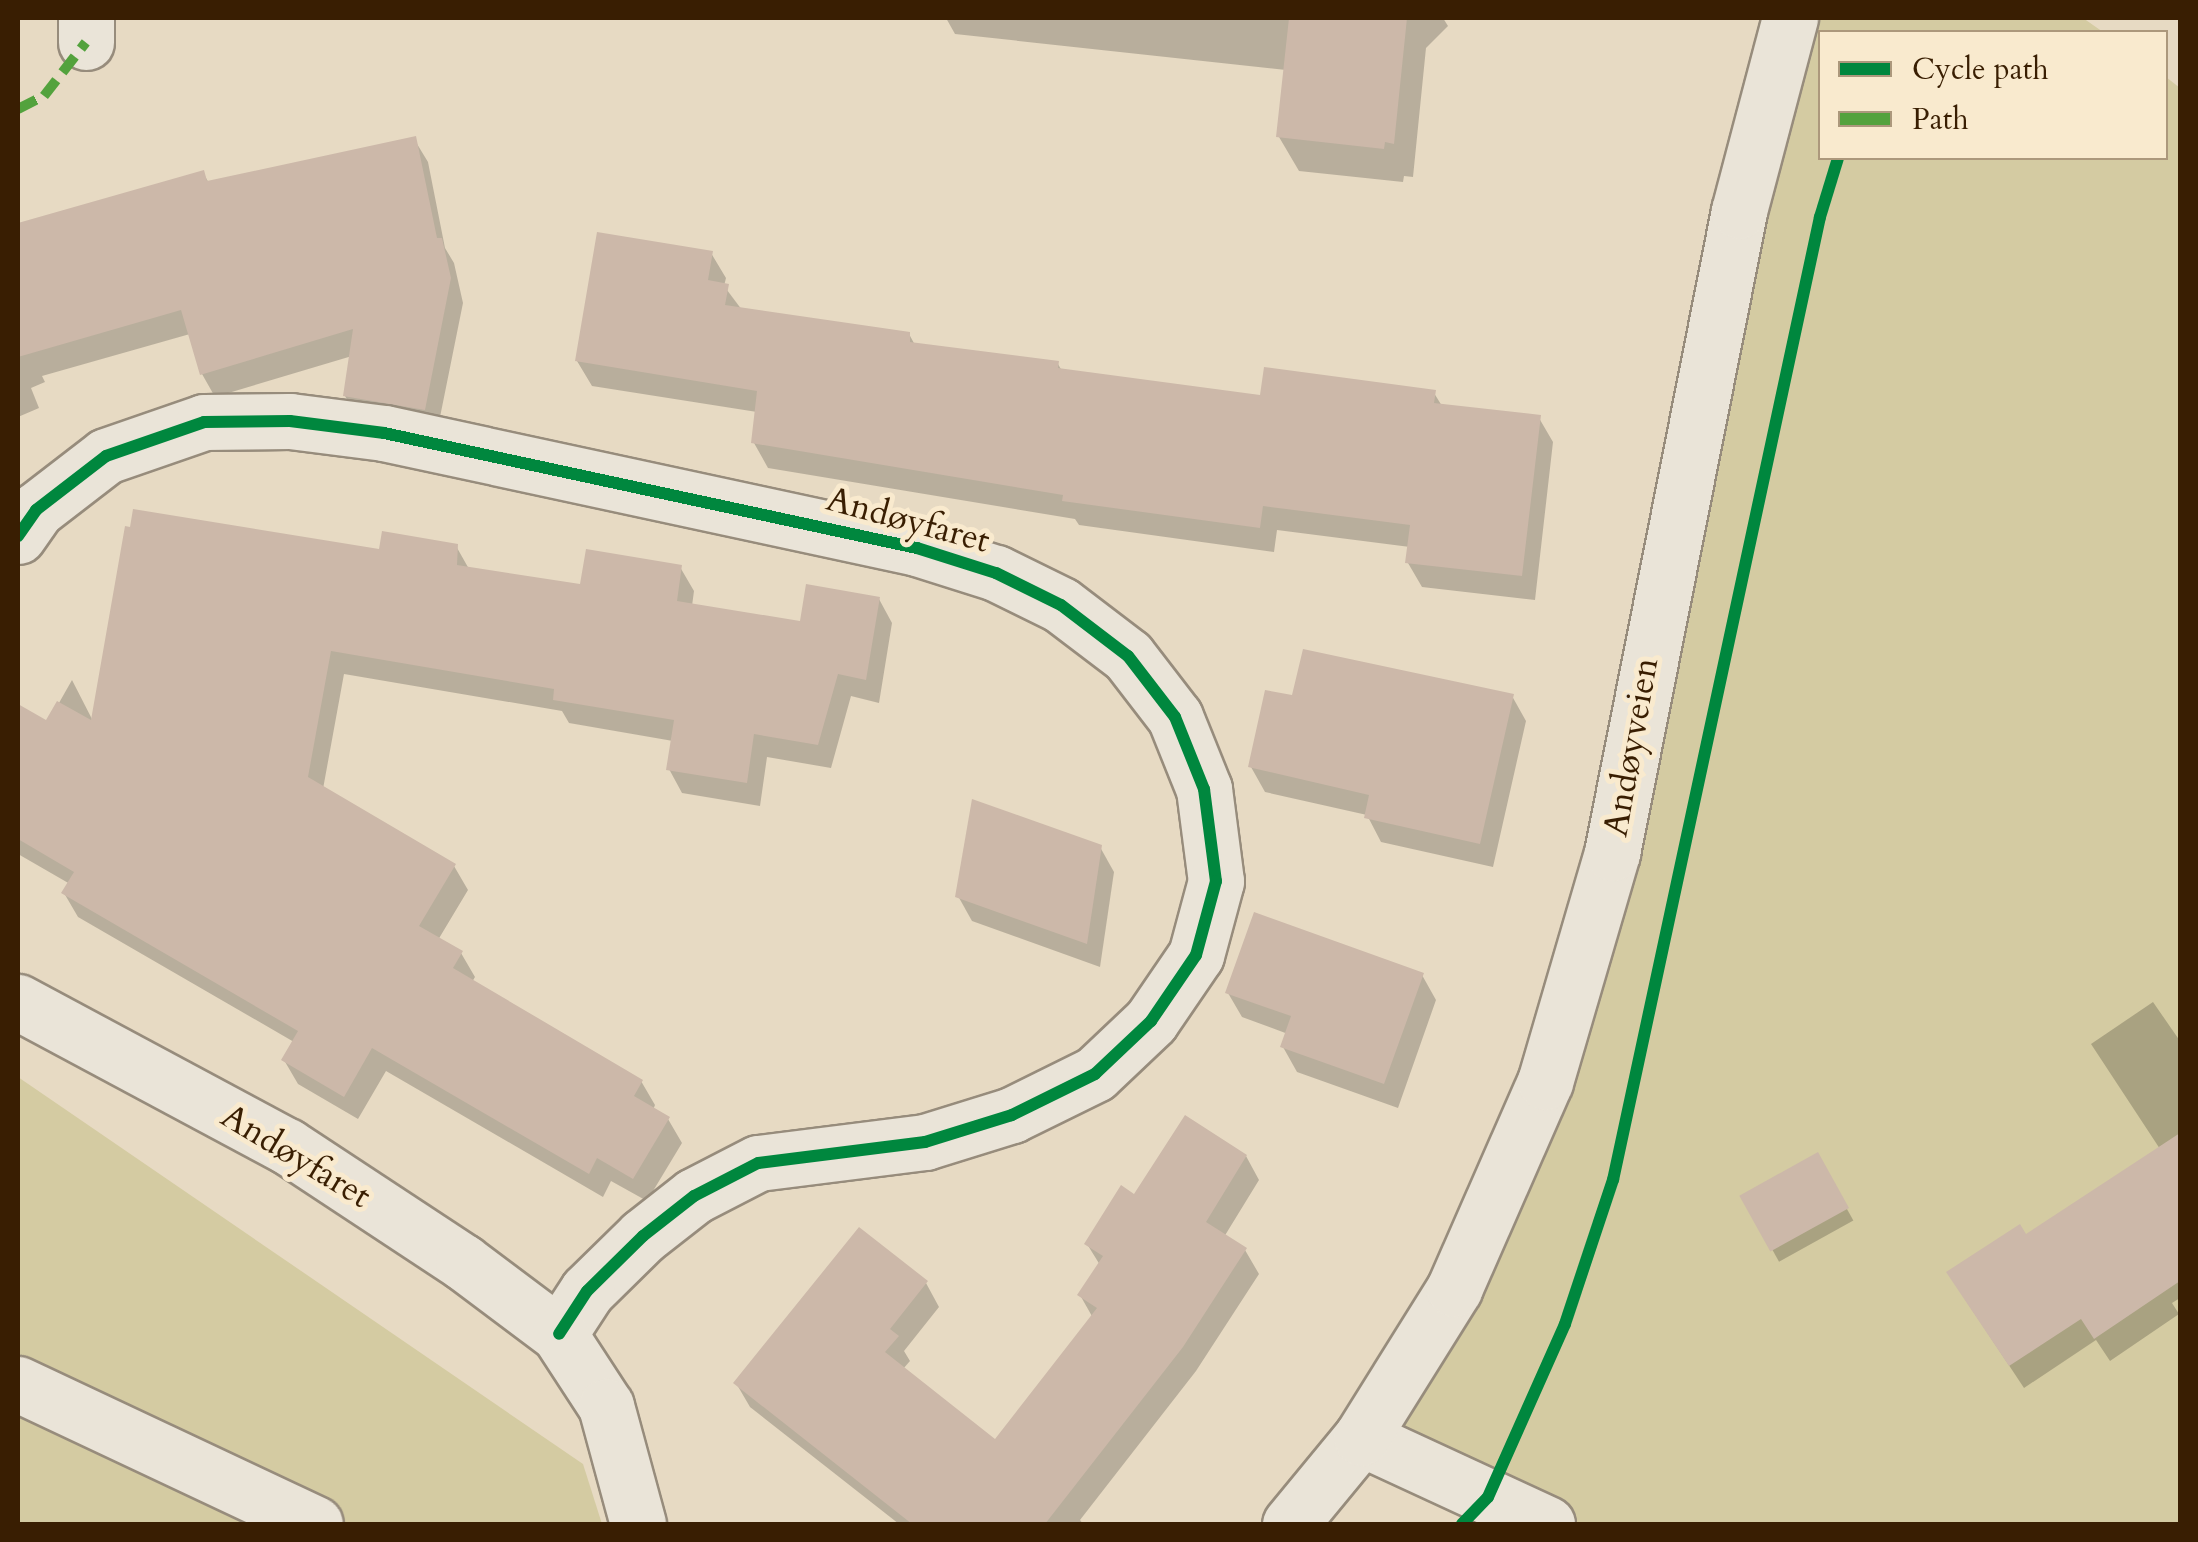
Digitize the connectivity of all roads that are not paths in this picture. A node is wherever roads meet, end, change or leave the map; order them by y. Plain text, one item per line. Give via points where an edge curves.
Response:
1 (1790, 18) edge
2 (18, 536) edge
3 (18, 1002) edge
4 (560, 1334) junction
5 (18, 1384) edge
6 (1361, 1438) junction
7 (314, 1524) edge
8 (638, 1524) edge
9 (1290, 1524) edge
10 (1547, 1524) edge

1 - 6 street, Andøyveien via 1739,211 1612,853 1545,1082 1454,1289
2 - 4 street, Andøyfaret via 36,510 106,456 204,422 290,421 384,433 917,548 996,573 1061,604 1128,656 1174,717 1204,790 1216,881 1196,954 1152,1020 1096,1074 1012,1116 925,1142 758,1163 694,1196 587,1291
3 - 4 street, Andøyfaret via 287,1146
4 - 8 street, Andøyfaret via 606,1406
5 - 7 street
6 - 9 street, Andøyveien
6 - 10 street

